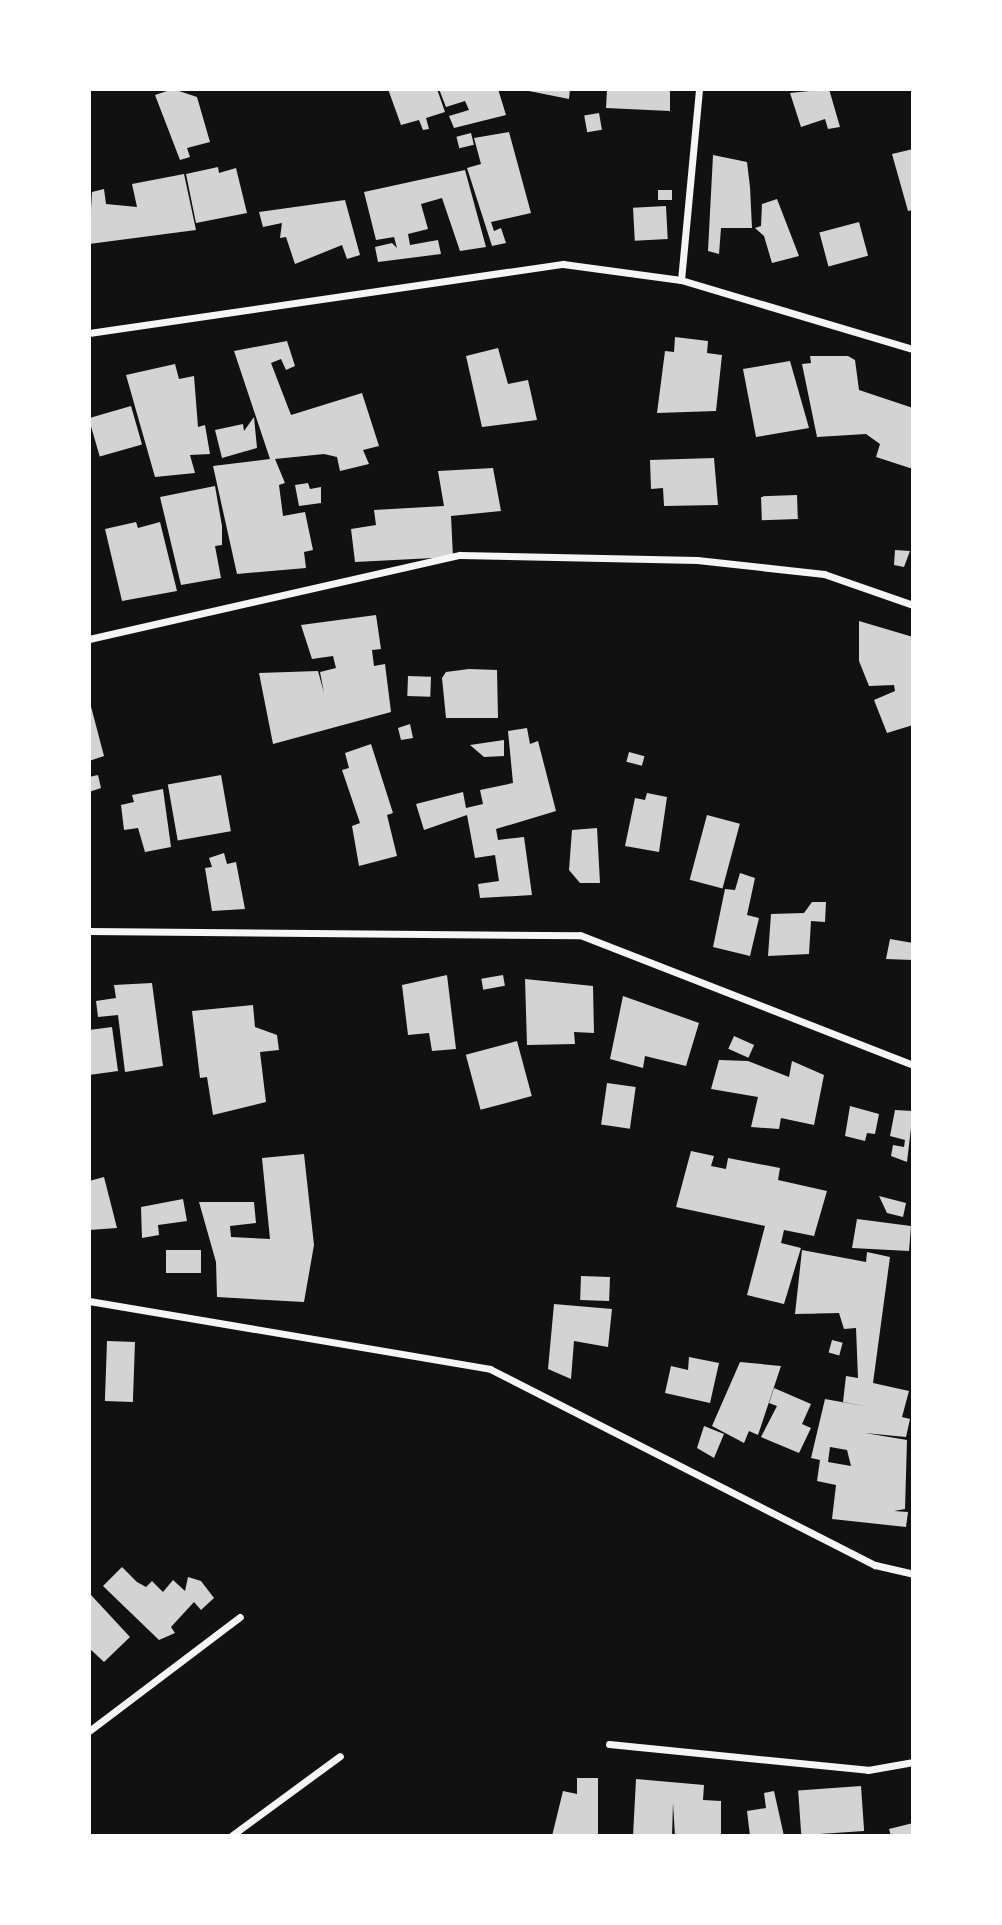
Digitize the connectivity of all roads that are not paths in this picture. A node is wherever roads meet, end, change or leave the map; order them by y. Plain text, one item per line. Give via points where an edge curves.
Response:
1 (699, 89) edge
2 (681, 280) junction
3 (89, 333) edge
4 (913, 349) edge
5 (913, 605) edge
6 (89, 639) edge
7 (89, 931) edge
8 (913, 1065) edge
9 (89, 1301) edge
10 (913, 1574) edge
11 (240, 1617) dead end
12 (89, 1731) edge
13 (609, 1744) dead end
14 (340, 1756) dead end
15 (913, 1762) edge
16 (231, 1836) edge

1 - 2 street
2 - 3 street via 562,264
2 - 4 street
5 - 6 street via 824,574 710,561 460,555
7 - 8 street via 580,935
9 - 10 street via 490,1369 875,1565
11 - 12 street
13 - 15 street via 868,1770
14 - 16 street

